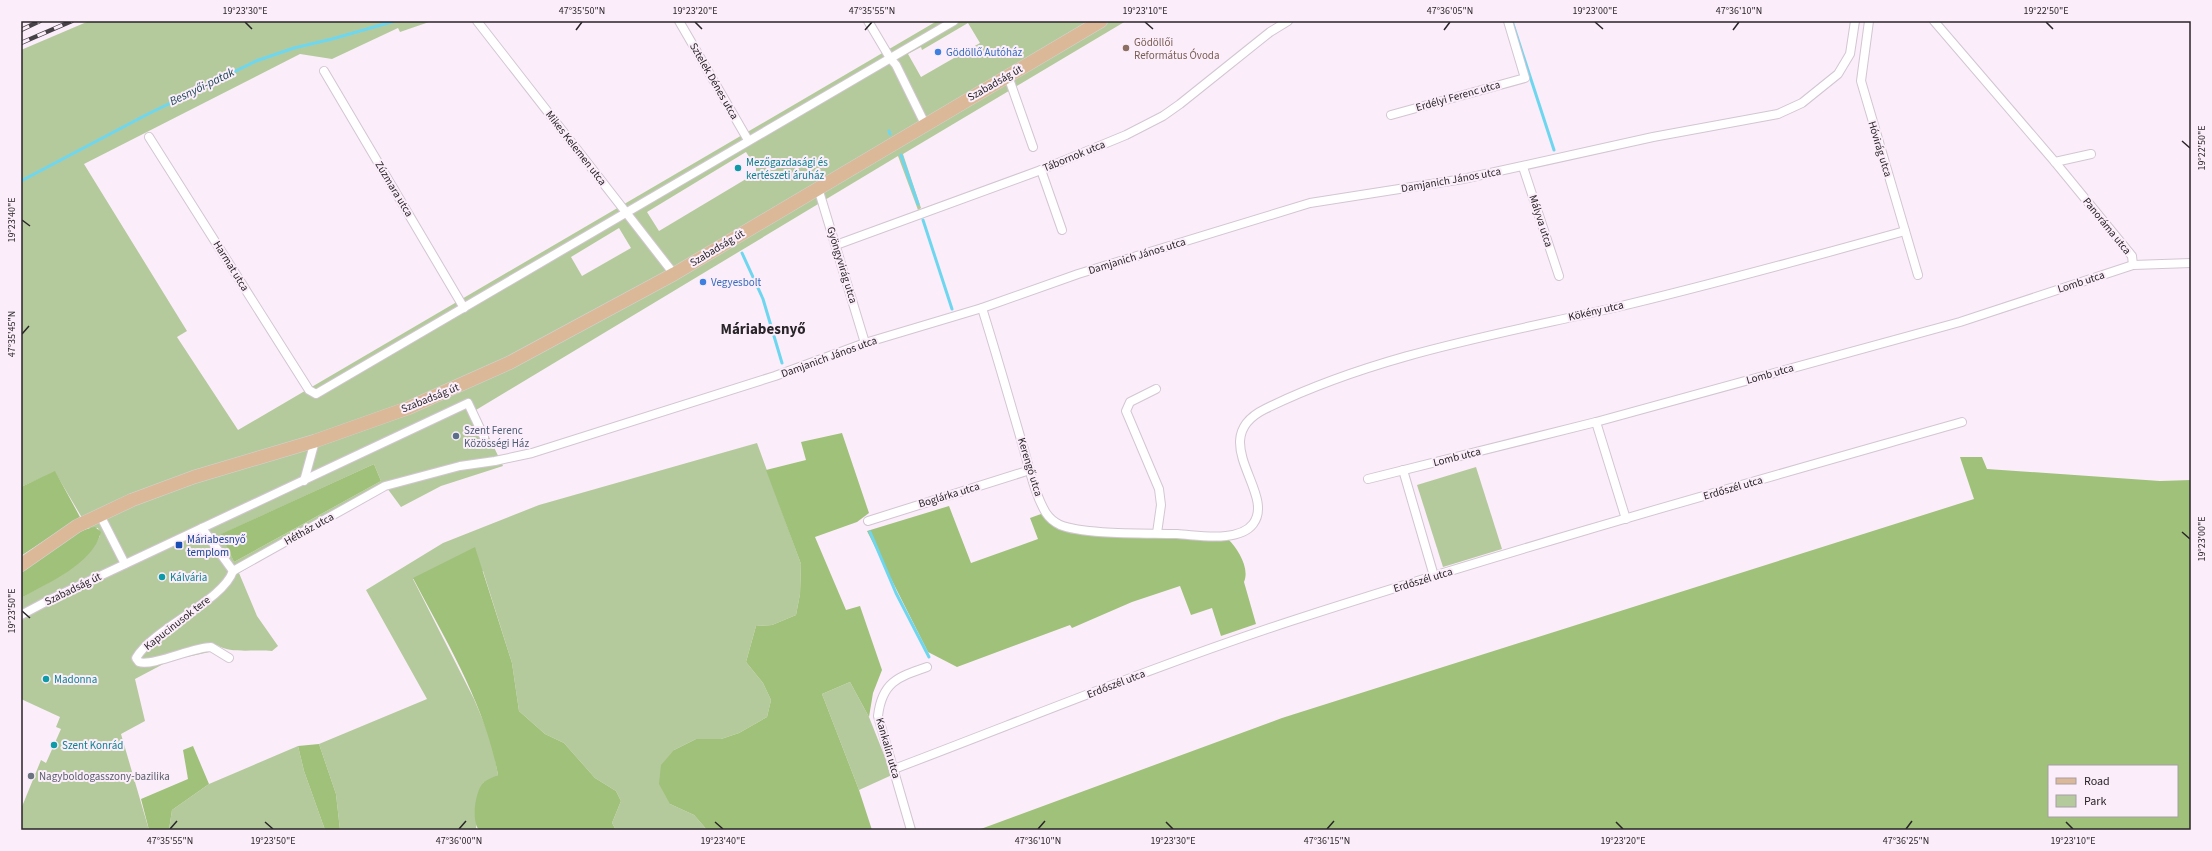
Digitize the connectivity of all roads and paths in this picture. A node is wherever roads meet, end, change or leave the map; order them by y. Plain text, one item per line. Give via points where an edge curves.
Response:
1 (478, 21) edge
2 (679, 21) edge
3 (868, 21) edge
4 (954, 21) edge
5 (1100, 21) edge
6 (1288, 21) edge
7 (1508, 21) edge
8 (1855, 21) edge
9 (1869, 21) edge
10 (1934, 21) edge
11 (890, 58) junction
12 (324, 71) dead end
13 (1008, 76) junction
14 (1391, 115) dead end
15 (926, 124) junction
16 (149, 137) dead end
17 (748, 140) junction
18 (1033, 147) dead end
19 (2091, 154) dead end
20 (2055, 162) junction
21 (1523, 167) junction
22 (1041, 170) junction
23 (818, 188) junction
24 (626, 212) junction
25 (1062, 230) dead end
26 (1905, 231) junction
27 (836, 245) junction
28 (2191, 263) edge
29 (2133, 265) junction
30 (674, 274) junction
31 (1918, 275) dead end
32 (1559, 276) dead end
33 (464, 308) junction
34 (982, 308) junction
35 (865, 343) junction
36 (1156, 389) dead end
37 (1290, 399) joint
38 (1596, 422) junction
39 (1962, 422) dead end
40 (484, 437) dead end
41 (316, 441) junction
42 (1030, 470) junction
43 (1403, 470) junction
44 (1368, 479) dead end
45 (304, 481) junction
46 (385, 486) joint
47 (100, 515) junction
48 (1626, 519) junction
49 (868, 521) dead end
50 (202, 528) junction
51 (1157, 533) junction
52 (125, 564) junction
53 (21, 565) edge
54 (233, 571) junction
55 (1434, 576) junction
56 (21, 615) edge
57 (229, 658) dead end
58 (927, 667) dead end
59 (894, 769) junction
60 (911, 830) edge

1 - 24 street, Mikes Kelemen utca
2 - 17 street, Sztelek Dénes utca
3 - 11 street
4 - 11 street
5 - 13 main road, Szabadság út
6 - 22 street, Tábornok utca via 1270,32 1163,116 1126,135
7 - 14 street, Erdélyi Ferenc utca via 1525,78
8 - 21 street, Damjanich János utca via 1850,54 1843,68 1821,89 1789,110 1768,117 1653,137
9 - 26 street, Hóvirág utca via 1861,81
10 - 20 street, Panoráma utca
11 - 15 street
11 - 17 street
12 - 33 street, Zúzmara utca
13 - 15 main road, Szabadság út
13 - 18 street
15 - 23 main road, Szabadság út
16 - 33 street, Harmat utca via 314,394 320,393
17 - 24 street
19 - 20 street
20 - 29 street, Panoráma utca via 2132,256
21 - 32 street, Mályva utca
21 - 34 street, Damjanich János utca via 1310,204 1085,271
22 - 25 street
22 - 27 street, Tábornok utca
23 - 27 street, Gyöngyvirág utca
23 - 30 main road, Szabadság út
24 - 30 street, Mikes Kelemen utca
24 - 33 street
26 - 31 street, Hóvirág utca
26 - 37 street, Kökény utca via 1743,276 1430,349 1371,366
27 - 35 street, Gyöngyvirág utca
28 - 29 street, Panoráma utca
29 - 38 street, Lomb utca via 1960,322
30 - 41 main road, Szabadság út via 503,366 414,405
34 - 35 street, Damjanich János utca
34 - 42 street, Kerengő utca
35 - 46 street, Damjanich János utca via 775,376 532,453 460,466
36 - 51 street via 1130,402 1126,411 1159,489 1161,505
37 - 51 street, Kerengő utca via 1259,412 1242,430 1241,449 1257,508 1252,526 1224,537
38 - 43 street, Lomb utca
38 - 48 street
39 - 48 street, Erdőszél utca
40 - 45 street, Szabadság út via 468,403
41 - 45 street
41 - 47 main road, Szabadság út via 194,477
42 - 49 street, Boglárka utca
42 - 51 street, Kerengő utca via 1045,512 1057,523 1091,530
43 - 44 street, Lomb utca
43 - 55 street
45 - 50 street, Szabadság út
46 - 54 street, Hétház utca
47 - 52 street
47 - 53 main road, Szabadság út via 60,537
48 - 55 street, Erdőszél utca
50 - 52 street, Szabadság út
50 - 54 street
52 - 56 street, Szabadság út
54 - 57 street, Kapucinusok tere via 224,586 163,632 136,658 139,662 146,663 208,647 216,648
55 - 59 street, Erdőszél utca via 1288,622
58 - 59 street, Kankalin utca via 897,678 880,701 878,720
59 - 60 street, Kankalin utca

